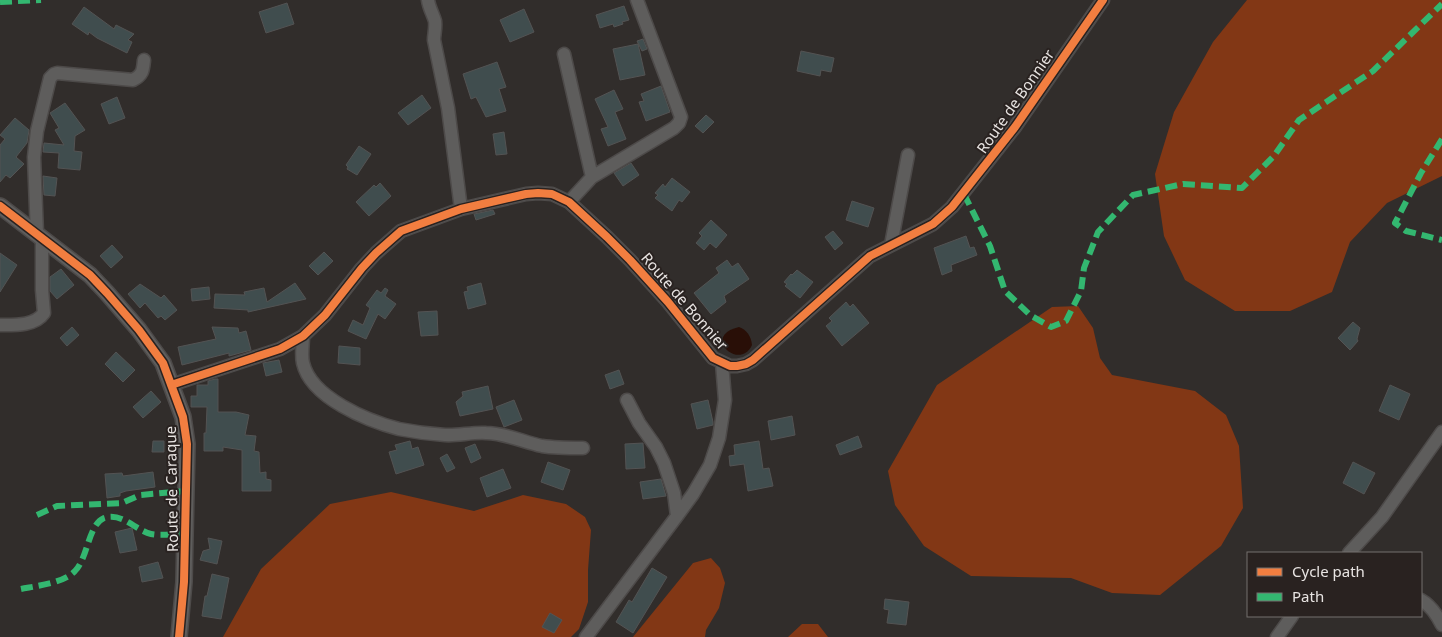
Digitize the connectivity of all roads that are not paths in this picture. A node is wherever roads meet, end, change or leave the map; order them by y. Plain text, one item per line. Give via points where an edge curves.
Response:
1 (428, 0) edge
2 (638, 0) edge
3 (1103, 0) edge
4 (564, 54) dead end
5 (144, 60) dead end
6 (908, 155) dead end
7 (592, 177) junction
8 (569, 202) junction
9 (0, 206) edge
10 (461, 209) junction
11 (40, 236) junction
12 (891, 245) junction
13 (0, 325) edge
14 (303, 336) junction
15 (722, 363) junction
16 (171, 385) junction
17 (627, 400) dead end
18 (1442, 432) edge
19 (583, 448) dead end
20 (677, 516) junction
21 (1350, 552) edge
22 (1422, 601) edge
23 (1291, 617) edge
24 (1442, 624) edge
25 (179, 637) edge
26 (586, 637) edge
27 (1277, 637) edge

1 - 10 street via 435,20 434,40 448,108
2 - 7 street via 681,120 674,128
3 - 12 street, Route de Bonnier via 964,194 933,224
4 - 7 street
5 - 11 street via 144,70 133,80 57,73 50,78 34,157
6 - 12 street
7 - 8 street
8 - 10 street, Route de Bonnier via 552,194 538,193
8 - 15 street, Route de Bonnier via 630,260 707,352
9 - 11 street, Route de Caraque
10 - 14 street, Route de Bonnier via 401,231 386,243
11 - 13 street via 44,313 32,322
11 - 16 street, Route de Caraque via 108,293 163,363
12 - 15 street, Route de Bonnier via 870,256 753,360 737,366
14 - 16 street, Route de Bonnier via 280,349
14 - 19 street via 303,362 309,377 323,393 376,421 419,432 447,435 487,433 553,448
15 - 20 street via 725,400 716,449 710,466
16 - 25 street, Route de Caraque via 183,417 187,444 184,582
17 - 20 street via 664,463 674,493
18 - 21 street via 1382,517
20 - 26 street
22 - 24 street
23 - 27 street

